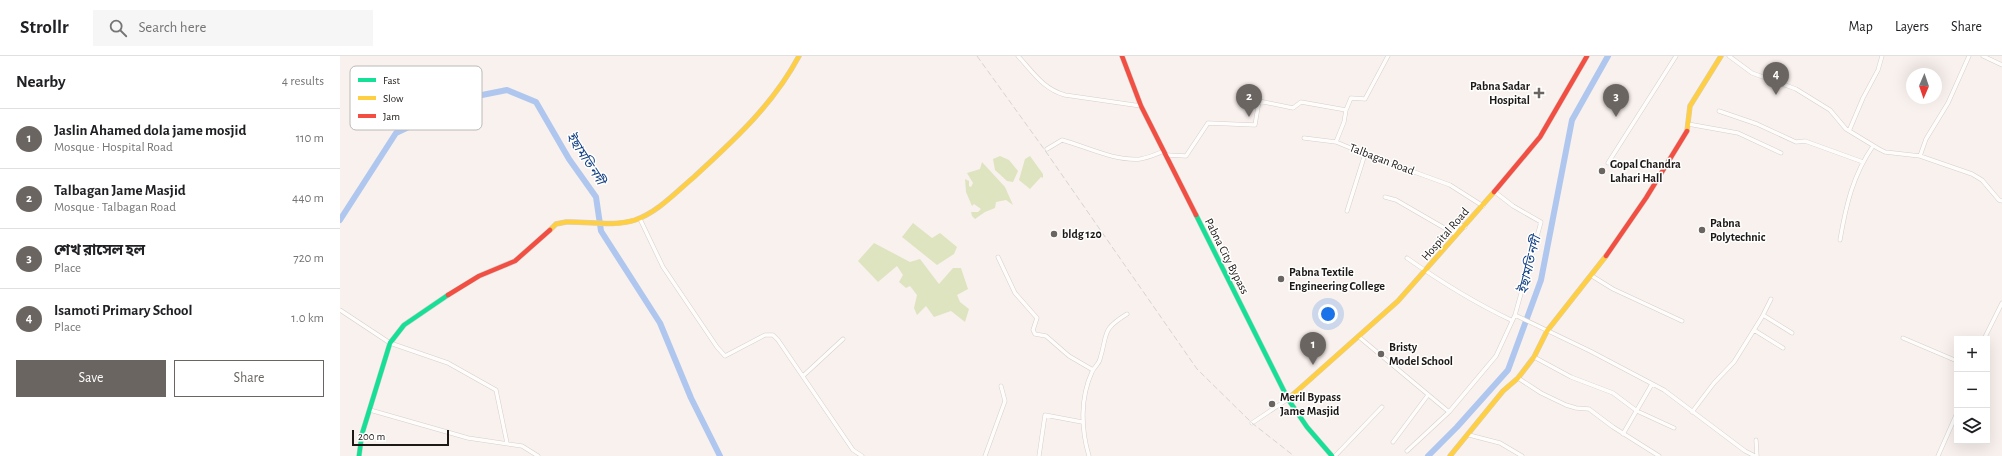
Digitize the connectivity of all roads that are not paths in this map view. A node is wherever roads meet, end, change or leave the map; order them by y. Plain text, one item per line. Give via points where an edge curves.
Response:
1 (1018, 56) edge
2 (1122, 56) edge
3 (1388, 56) edge
4 (1587, 56) edge
5 (1676, 56) edge
6 (1720, 56) edge
7 (1729, 56) edge
8 (1882, 56) edge
9 (1969, 56) edge
10 (1983, 56) edge
11 (1994, 56) edge
12 (796, 57) edge
13 (1992, 60) junction
14 (2002, 65) edge
15 (1141, 106) junction
16 (1346, 110) junction
17 (1719, 111) dead end
18 (1688, 124) junction
19 (1849, 131) junction
20 (1304, 138) dead end
21 (1336, 142) junction
22 (1873, 146) junction
23 (1047, 149) dead end
24 (1164, 151) junction
25 (1780, 153) dead end
26 (1365, 154) junction
27 (1167, 156) junction
28 (1920, 156) junction
29 (1862, 162) junction
30 (1608, 163) dead end
31 (1495, 192) junction
32 (1385, 197) dead end
33 (2002, 201) edge
34 (1483, 206) junction
35 (1347, 211) dead end
36 (640, 218) junction
37 (1465, 227) junction
38 (1840, 240) dead end
39 (998, 257) dead end
40 (1407, 258) dead end
41 (1426, 271) junction
42 (1592, 276) junction
43 (1771, 299) dead end
44 (2002, 303) edge
45 (340, 310) edge
46 (1127, 314) dead end
47 (1514, 315) junction
48 (1763, 315) junction
49 (1511, 320) junction
50 (1682, 321) dead end
51 (1754, 330) junction
52 (1547, 331) junction
53 (1792, 332) dead end
54 (1986, 336) edge
55 (1359, 337) junction
56 (1903, 338) dead end
57 (843, 339) dead end
58 (390, 343) junction
59 (1783, 348) dead end
60 (1534, 357) junction
61 (1954, 360) edge
62 (1093, 370) junction
63 (803, 376) junction
64 (1518, 378) junction
65 (1652, 384) junction
66 (1001, 386) dead end
67 (1428, 395) junction
68 (1288, 399) junction
69 (1382, 407) dead end
70 (370, 410) junction
71 (1637, 411) junction
72 (1449, 412) junction
73 (1692, 412) junction
74 (1954, 420) edge
75 (1082, 422) junction
76 (1252, 423) dead end
77 (1674, 428) dead end
78 (1469, 434) junction
79 (1623, 434) junction
80 (1756, 440) dead end
81 (1393, 442) dead end
82 (508, 443) junction
83 (1407, 451) dead end
84 (359, 456) edge
85 (538, 456) edge
86 (862, 456) edge
87 (985, 456) edge
88 (1039, 456) edge
89 (1089, 456) edge
90 (1333, 456) edge
91 (1450, 456) edge
92 (1522, 456) edge
93 (1659, 456) edge
94 (1756, 456) edge
95 (1938, 456) edge

1 - 15 street via 1052,92
2 - 15 main road, Pabna City Bypass
3 - 16 street via 1365,99 1350,98
4 - 31 main road, Hospital Road via 1540,137
5 - 30 street
6 - 18 main road via 1693,99 1688,111
7 - 19 street via 1752,73 1796,89 1830,110
8 - 19 street
9 - 28 street via 1948,103 1926,139
10 - 13 street
11 - 13 street
12 - 36 main road via 765,107 748,126 674,194
13 - 14 street
15 - 24 main road, Pabna City Bypass
16 - 21 street, Talbagan Road
16 - 27 street via 1306,101 1293,108 1259,101 1254,125 1208,124 1186,156
17 - 29 street via 1757,124 1796,142 1805,141
18 - 25 street via 1738,133
18 - 42 main road via 1687,132 1677,149
19 - 22 street
20 - 21 street
21 - 26 street, Talbagan Road
22 - 28 street via 1885,152
22 - 29 street
23 - 24 street via 1062,140 1088,149 1132,158 1148,157
24 - 27 main road, Pabna City Bypass
26 - 34 street, Talbagan Road via 1450,185
26 - 35 street
27 - 68 main road, Pabna City Bypass
28 - 33 street via 1977,177
29 - 38 street via 1849,193
31 - 34 main road, Hospital Road
31 - 47 street via 1541,222
32 - 37 street via 1396,200 1452,232 1459,224
34 - 37 main road, Hospital Road
36 - 58 main road via 610,223 561,222 552,226 515,261 479,276 418,314
36 - 63 street via 663,267 725,356 765,335 773,335
37 - 41 main road, Hospital Road
39 - 62 street via 1015,293 1036,318 1033,330 1035,334 1046,336 1069,356
40 - 41 street
41 - 49 street via 1484,307
41 - 55 main road, Hospital Road
42 - 50 street via 1613,290
42 - 52 main road
43 - 48 street
44 - 54 street
45 - 58 street
46 - 62 street via 1115,321 1106,332 1100,361
47 - 49 street
47 - 52 street
48 - 51 street
48 - 53 street
49 - 72 street via 1496,356
51 - 59 street
51 - 73 street via 1734,362
52 - 60 main road
52 - 65 street
55 - 67 street
55 - 68 main road, Hospital Road
56 - 61 street
57 - 63 street
58 - 70 main road
58 - 82 street via 448,363 496,390
60 - 64 main road
60 - 71 street via 1571,377 1613,393
62 - 75 street via 1084,399
63 - 86 street via 853,450
64 - 78 main road via 1502,391
64 - 79 street via 1566,405 1589,409
65 - 71 street
65 - 73 street
66 - 87 street via 1005,401
67 - 72 street
67 - 81 street
68 - 76 street
68 - 90 main road, Pabna City Bypass via 1307,427
69 - 90 street
70 - 82 street via 468,438
70 - 84 main road via 362,434
71 - 77 street
71 - 79 street
72 - 83 street
73 - 94 street via 1745,451
74 - 95 street
75 - 88 street via 1045,415
75 - 89 street
78 - 91 main road
78 - 92 street via 1500,443
79 - 93 street
80 - 94 street
82 - 85 street via 522,446

